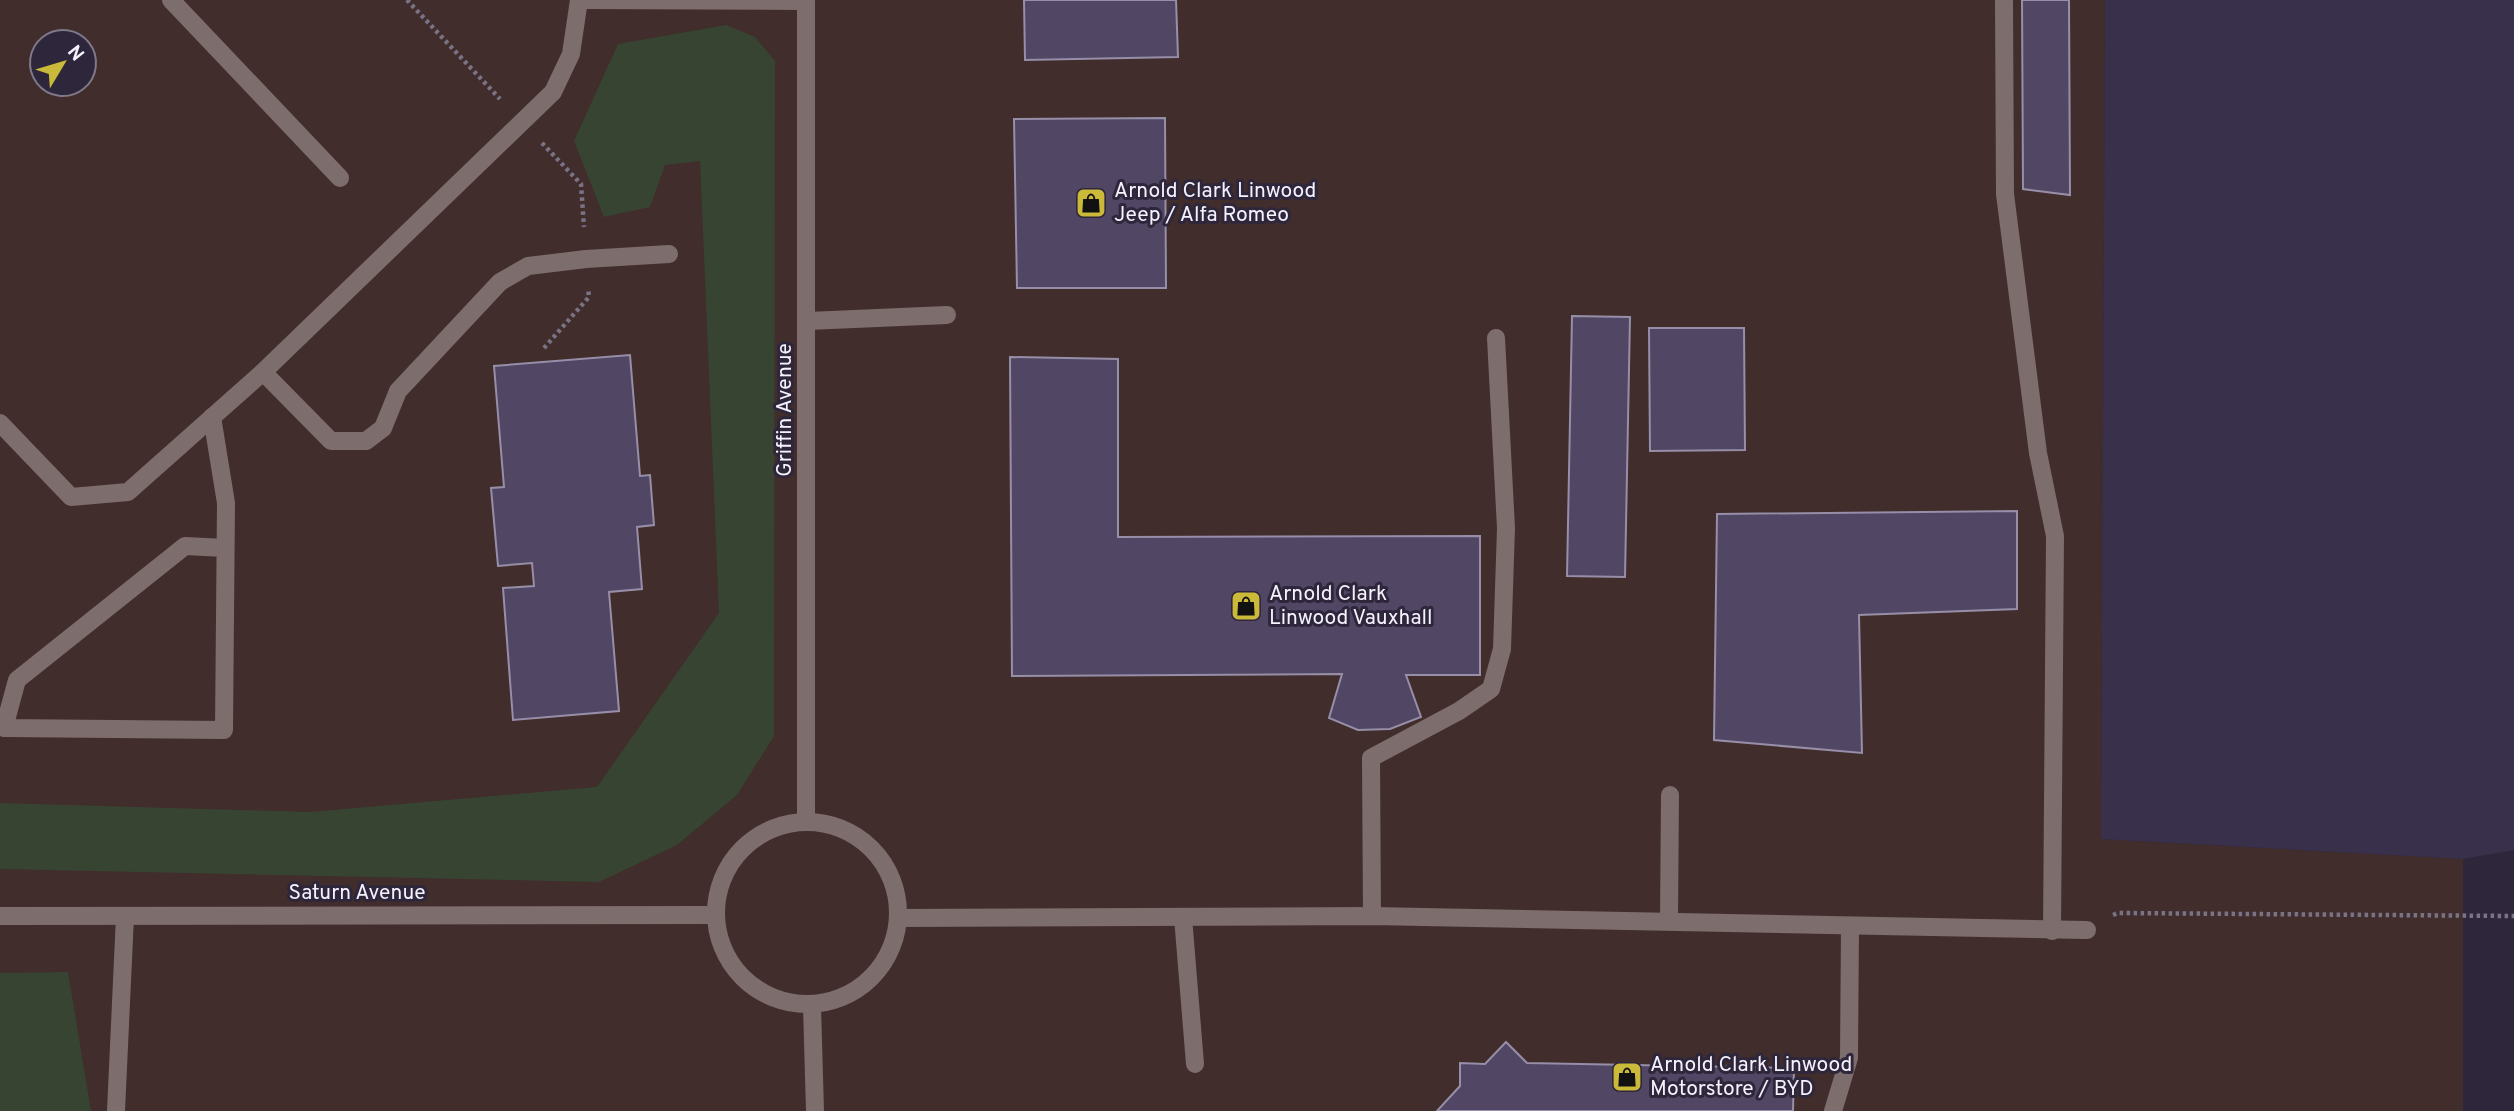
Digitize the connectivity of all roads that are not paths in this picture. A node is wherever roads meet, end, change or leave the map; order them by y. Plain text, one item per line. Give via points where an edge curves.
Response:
1 (172, 0) edge
2 (579, 0) edge
3 (806, 0) edge
4 (2004, 0) edge
5 (340, 178) dead end
6 (669, 254) dead end
7 (947, 315) dead end
8 (808, 321) junction
9 (1496, 338) dead end
10 (263, 372) junction
11 (212, 417) junction
12 (0, 423) edge
13 (225, 548) junction
14 (1670, 795) dead end
15 (806, 821) junction
16 (715, 915) junction
17 (0, 916) edge
18 (125, 916) junction
19 (1372, 916) junction
20 (1183, 917) junction
21 (900, 918) junction
22 (1669, 921) junction
23 (1850, 928) junction
24 (2087, 930) road end
25 (2052, 931) junction
26 (812, 1006) junction
27 (1195, 1064) dead end
28 (116, 1111) edge
29 (815, 1111) edge
30 (1833, 1111) edge

1 - 5 street
2 - 3 street
2 - 10 street via 570,54 553,92
3 - 8 street, Griffin Avenue
4 - 25 street via 2005,194 2038,453 2055,536
6 - 10 street via 528,266 500,282 398,391 383,428 366,441 331,441
7 - 8 street
8 - 15 street, Griffin Avenue
9 - 19 street via 1506,528 1502,649 1491,689 1371,758
10 - 11 street
11 - 12 street via 128,492 71,497
11 - 13 street via 226,503
13 - 13 street via 224,730 5,729 17,680 185,546
14 - 22 street
15 - 16 street via 774,827 747,843 727,867
15 - 21 street via 843,829 870,846 893,880
16 - 18 street, Saturn Avenue
16 - 26 street via 722,946 738,973 763,993 786,1003
17 - 18 street, Saturn Avenue
18 - 28 street
19 - 20 street
19 - 22 street
20 - 21 street
20 - 27 street
21 - 26 street via 892,946 875,974 850,993
22 - 23 street
23 - 25 street
23 - 30 street via 1849,1058
24 - 25 street
26 - 29 street

